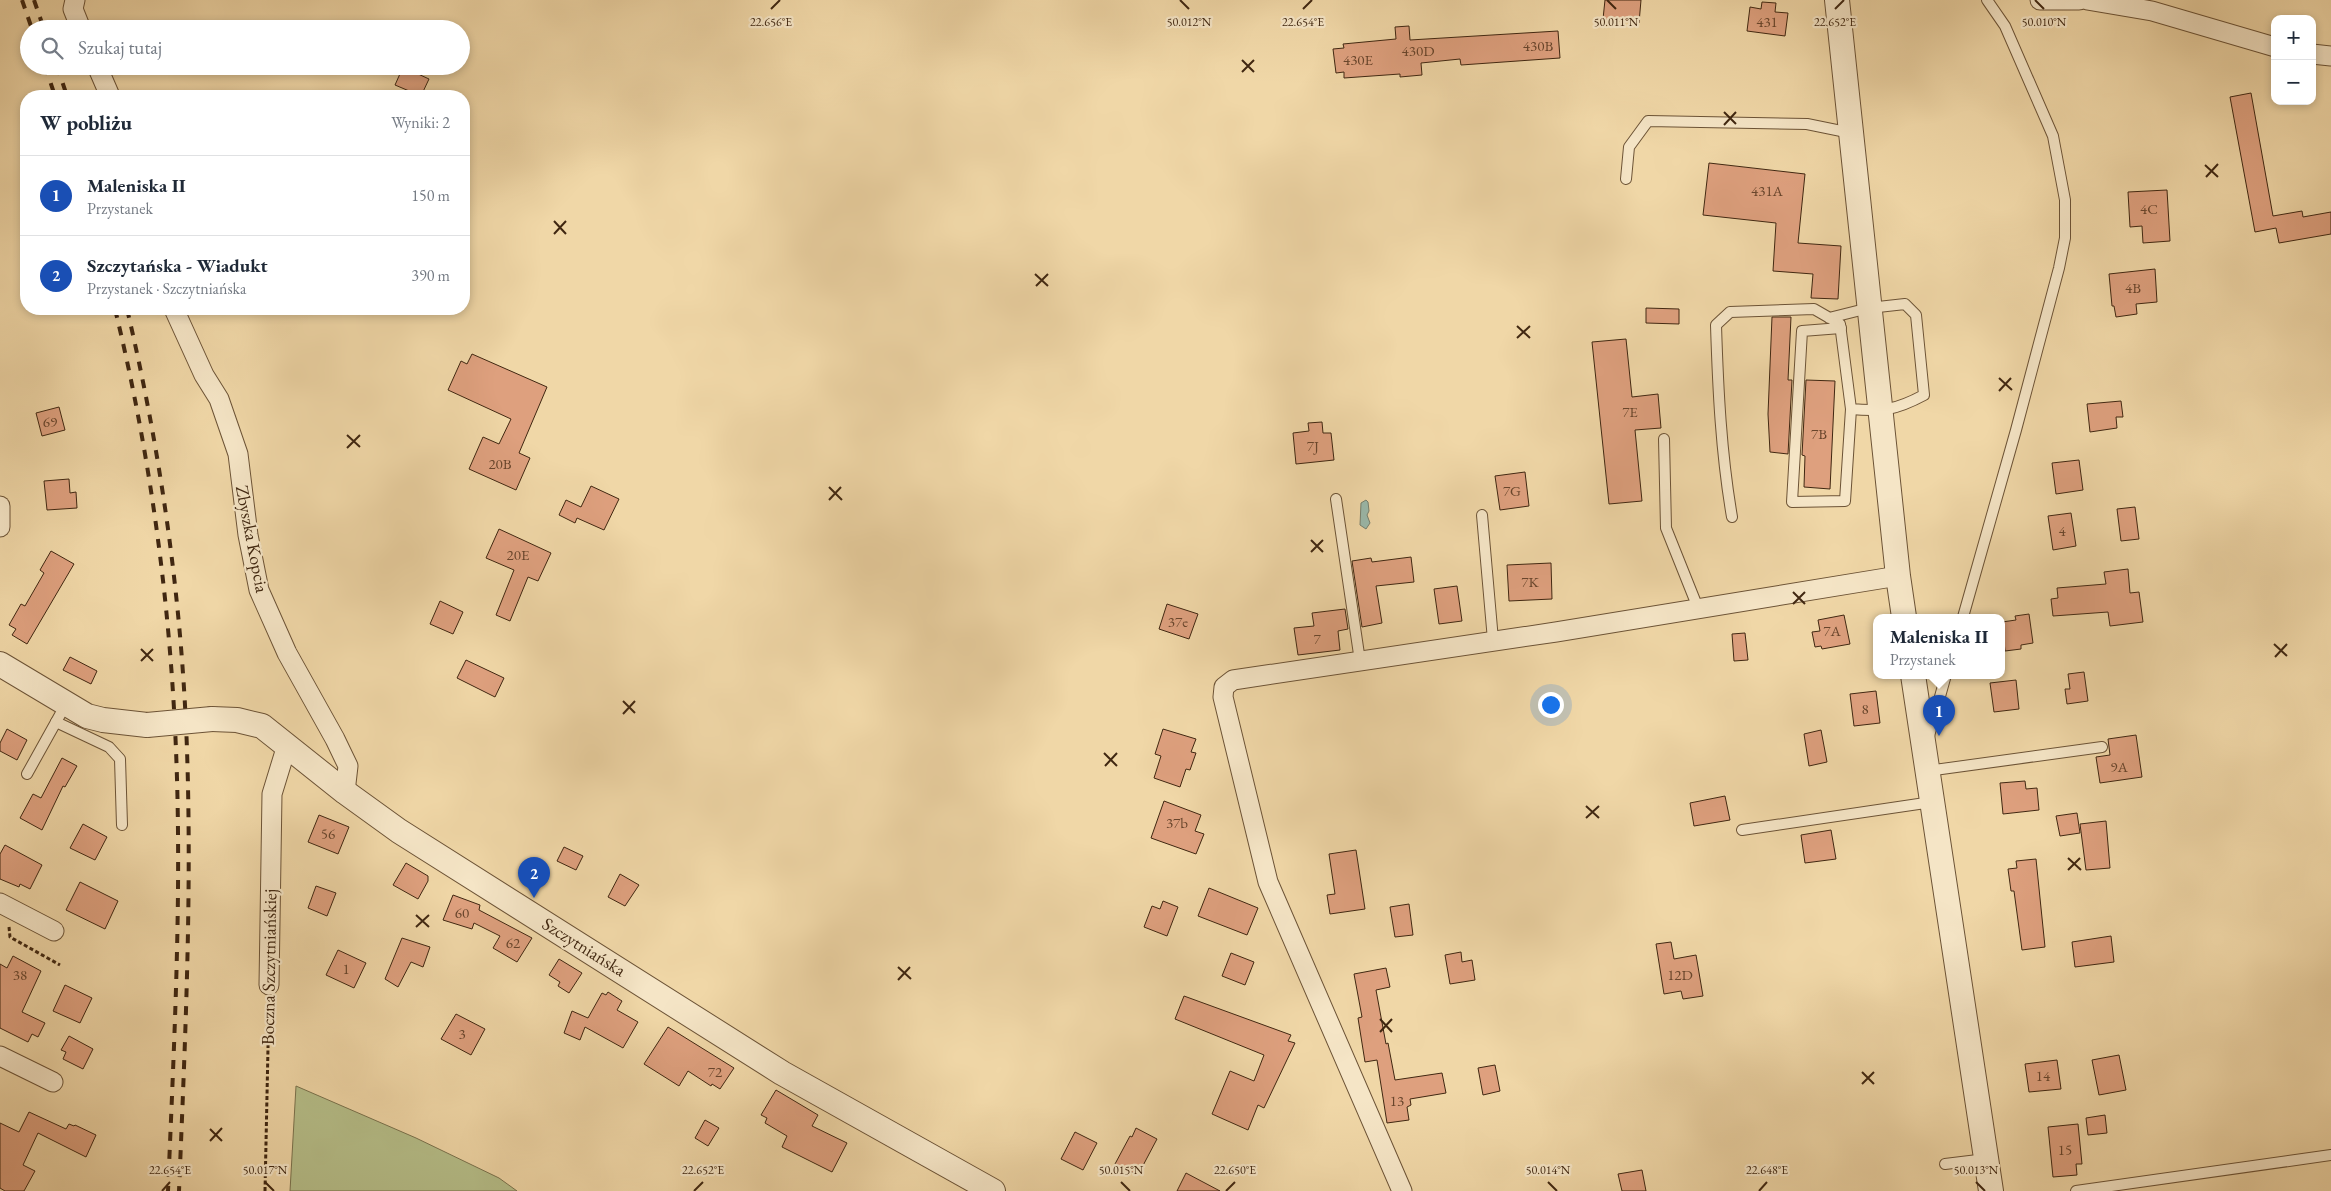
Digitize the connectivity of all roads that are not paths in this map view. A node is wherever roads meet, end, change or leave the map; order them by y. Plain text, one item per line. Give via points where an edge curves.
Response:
1 (75, 0) edge
2 (1837, 0) edge
3 (1987, 0) edge
4 (2040, 0) edge
5 (2079, 0) edge
6 (2087, 0) edge
7 (77, 20) edge
8 (2271, 46) edge
9 (2316, 54) edge
10 (2331, 56) edge
11 (101, 75) edge
12 (107, 90) edge
13 (1851, 133) junction
14 (1626, 179) dead end
15 (1869, 308) junction
16 (177, 315) edge
17 (1829, 318) junction
18 (1841, 328) junction
19 (1851, 409) junction
20 (1880, 411) junction
21 (1664, 439) dead end
22 (1336, 498) dead end
23 (0, 506) edge
24 (1482, 515) dead end
25 (1732, 516) dead end
26 (0, 527) edge
27 (1898, 576) junction
28 (1698, 608) junction
29 (1904, 614) edge
30 (1963, 614) edge
31 (1493, 640) junction
32 (1360, 661) junction
33 (0, 664) edge
34 (1914, 679) edge
35 (1945, 679) edge
36 (61, 713) junction
37 (287, 745) junction
38 (2102, 747) dead end
39 (1926, 761) junction
40 (27, 774) dead end
41 (345, 792) junction
42 (1932, 802) junction
43 (122, 825) dead end
44 (1742, 830) dead end
45 (0, 903) edge
46 (54, 931) dead end
47 (269, 985) road end
48 (0, 1056) edge
49 (53, 1082) dead end
50 (2331, 1155) edge
51 (1986, 1159) junction
52 (1945, 1164) dead end
53 (993, 1191) edge
54 (1402, 1191) edge
55 (1991, 1191) edge
56 (2076, 1191) edge

1 - 7 street via 73,9
2 - 13 street
3 - 30 lane via 2005,26 2053,136 2065,200 2065,238 2016,430
4 - 5 street
6 - 8 street via 2152,11
9 - 10 street
11 - 12 street
13 - 14 lane via 1808,124 1648,121 1629,147
13 - 15 street
15 - 17 lane
15 - 20 street
15 - 20 lane via 1905,304 1916,315 1924,395
16 - 41 street, Zbyszka Kopcia via 204,375 220,399 238,454 259,590 296,669 348,766
17 - 18 lane
17 - 25 lane via 1814,309 1730,312 1716,325 1726,482
18 - 19 lane
18 - 19 lane via 1802,331 1792,502 1845,501
19 - 20 lane
20 - 27 street
21 - 28 lane via 1666,528
22 - 32 lane
23 - 26 street
24 - 31 lane
27 - 28 street
27 - 29 street
28 - 31 street
31 - 32 street
32 - 54 street via 1233,680 1224,687 1223,697 1268,882
33 - 36 street, Szczytniańska via 42,690
34 - 39 street
35 - 39 lane
36 - 37 street, Szczytniańska, bridge via 147,724 237,720 262,726
36 - 40 lane
36 - 43 lane via 109,747 120,759
37 - 41 street, Szczytniańska
37 - 47 street, Boczna Szczytniańskiej via 272,794
38 - 39 lane
39 - 42 street
41 - 53 street, Szczytniańska via 399,831 782,1073
42 - 44 lane
42 - 51 street
45 - 46 street
48 - 49 street
50 - 56 lane
51 - 52 lane
51 - 55 street

